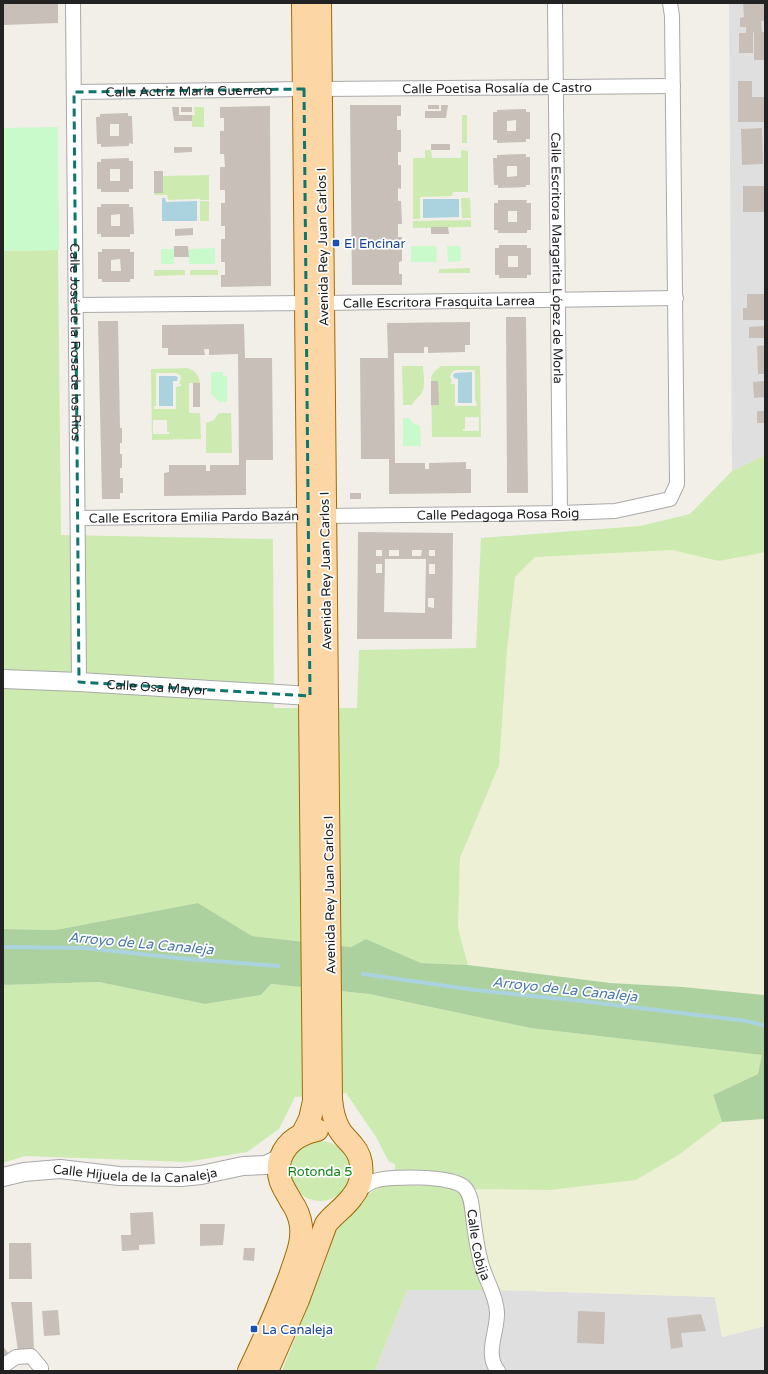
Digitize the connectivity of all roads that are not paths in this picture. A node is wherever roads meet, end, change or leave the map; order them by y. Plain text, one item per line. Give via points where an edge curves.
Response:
1 (73, 3) edge
2 (303, 3) edge
3 (320, 3) edge
4 (555, 3) edge
5 (670, 3) edge
6 (673, 86) junction
7 (555, 87) junction
8 (312, 89) junction
9 (74, 92) junction
10 (676, 298) junction
11 (557, 300) junction
12 (314, 303) junction
13 (77, 305) junction
14 (560, 513) junction
15 (317, 516) junction
16 (79, 518) junction
17 (3, 679) edge
18 (79, 682) junction
19 (310, 696) junction
20 (303, 1133) junction
21 (344, 1137) junction
22 (360, 1158) junction
23 (273, 1172) junction
24 (3, 1177) edge
25 (393, 1178) junction
26 (349, 1199) junction
27 (292, 1201) junction
28 (3, 1366) edge
29 (41, 1371) edge
30 (249, 1371) edge
31 (267, 1371) edge
32 (498, 1371) edge

1 - 9 street, Calle José de la Rosa de los Ríos
2 - 8 main road, Avenida Rey Juan Carlos I
3 - 8 main road, Avenida Rey Juan Carlos I
4 - 7 street, Calle Escritora Margarita López de Morla
5 - 6 street
6 - 7 street, Calle Poetisa Rosalía de Castro
6 - 10 street
7 - 8 street, Calle Poetisa Rosalía de Castro
7 - 11 street, Calle Escritora Margarita López de Morla
8 - 9 street, Calle Actriz María Guerrero
8 - 12 main road, Avenida Rey Juan Carlos I
9 - 13 street, Calle José de la Rosa de los Ríos
10 - 11 street, Calle Escritora Frasquita Larrea
10 - 14 street, Calle Pedagoga Rosa Roig via 678,484 670,499 615,511
11 - 12 street, Calle Escritora Frasquita Larrea
11 - 14 street, Calle Escritora Margarita López de Morla
12 - 13 street, Calle Escritora Frasquita Larrea
12 - 15 main road, Avenida Rey Juan Carlos I
13 - 16 street, Calle José de la Rosa de los Ríos
14 - 15 street, Calle Pedagoga Rosa Roig
15 - 16 street, Calle Escritora Emilia Pardo Bazán
15 - 19 main road, Avenida Rey Juan Carlos I
15 - 21 main road, Avenida Rey Juan Carlos I via 331,1099 335,1120
16 - 18 street, Calle José de la Rosa de los Ríos
17 - 18 street, Calle Osa Mayor
18 - 19 street, Calle Osa Mayor
19 - 20 main road, Avenida Rey Juan Carlos I via 314,1101 310,1119
20 - 21 main road via 331,1131
20 - 23 main road, Avenida Rey Juan Carlos I via 292,1141
21 - 22 main road, Avenida Rey Juan Carlos I via 354,1146
22 - 25 street, Calle Cobija via 375,1171
22 - 26 main road via 362,1172 359,1186
23 - 24 street, Calle Hijuela de la Canaleja via 244,1166 181,1177 119,1176 60,1169 24,1172
23 - 27 main road, Avenida Rey Juan Carlos I
25 - 26 street, Calle Cobija via 374,1181
25 - 32 street, Calle Cobija via 428,1178 452,1182 463,1187 471,1201 482,1268 495,1298 497,1314 491,1355
26 - 27 main road via 329,1212 303,1209
26 - 31 main road via 326,1224 298,1300
27 - 30 main road, Avenida Rey Juan Carlos I via 301,1226 302,1238 272,1320
28 - 29 street via 16,1357 31,1356

